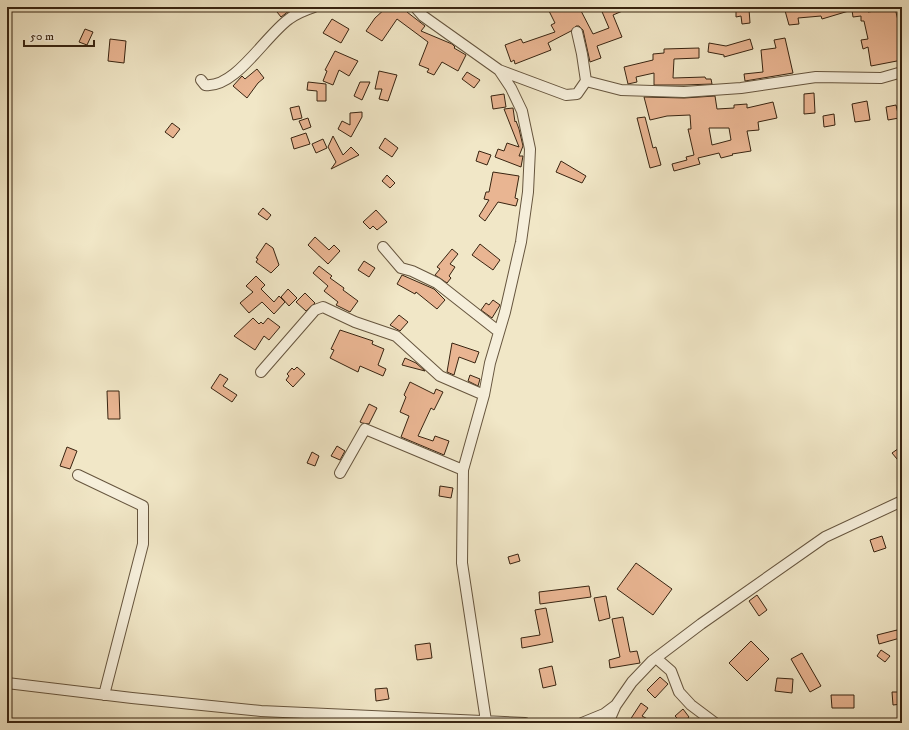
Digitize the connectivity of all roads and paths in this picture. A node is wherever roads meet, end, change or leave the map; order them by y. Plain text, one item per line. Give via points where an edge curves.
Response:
1 (314, 7) edge
2 (415, 7) edge
3 (576, 32) dead end
4 (499, 70) junction
5 (902, 72) edge
6 (201, 80) dead end
7 (586, 81) junction
8 (383, 247) dead end
9 (498, 331) junction
10 (261, 372) dead end
11 (484, 396) junction
12 (463, 470) junction
13 (340, 473) dead end
14 (78, 475) dead end
15 (902, 501) edge
16 (656, 658) junction
17 (7, 683) edge
18 (104, 695) junction
19 (616, 705) junction
20 (316, 718) edge
21 (486, 721) junction
22 (526, 723) edge
23 (582, 723) edge
24 (608, 723) edge
25 (715, 723) edge

1 - 6 street via 301,11 288,20 230,79 213,86 205,85
2 - 4 street via 423,16
3 - 7 street
4 - 7 street via 566,95 576,94
4 - 9 street via 522,111 530,149 528,192 521,242 505,312
5 - 7 street via 881,78 816,77 741,88 684,92 621,90
8 - 9 street via 401,268 436,283
9 - 11 street
10 - 11 street via 315,310 323,307 355,322 396,336 440,376
11 - 12 street
12 - 13 street via 365,429
12 - 21 street via 462,563
14 - 18 street via 143,506 143,544
15 - 16 street via 825,537
16 - 19 street via 632,682
16 - 25 street via 671,671 679,692
17 - 18 street
18 - 20 street
19 - 23 street via 604,714
19 - 24 street
20 - 21 street
21 - 22 street

